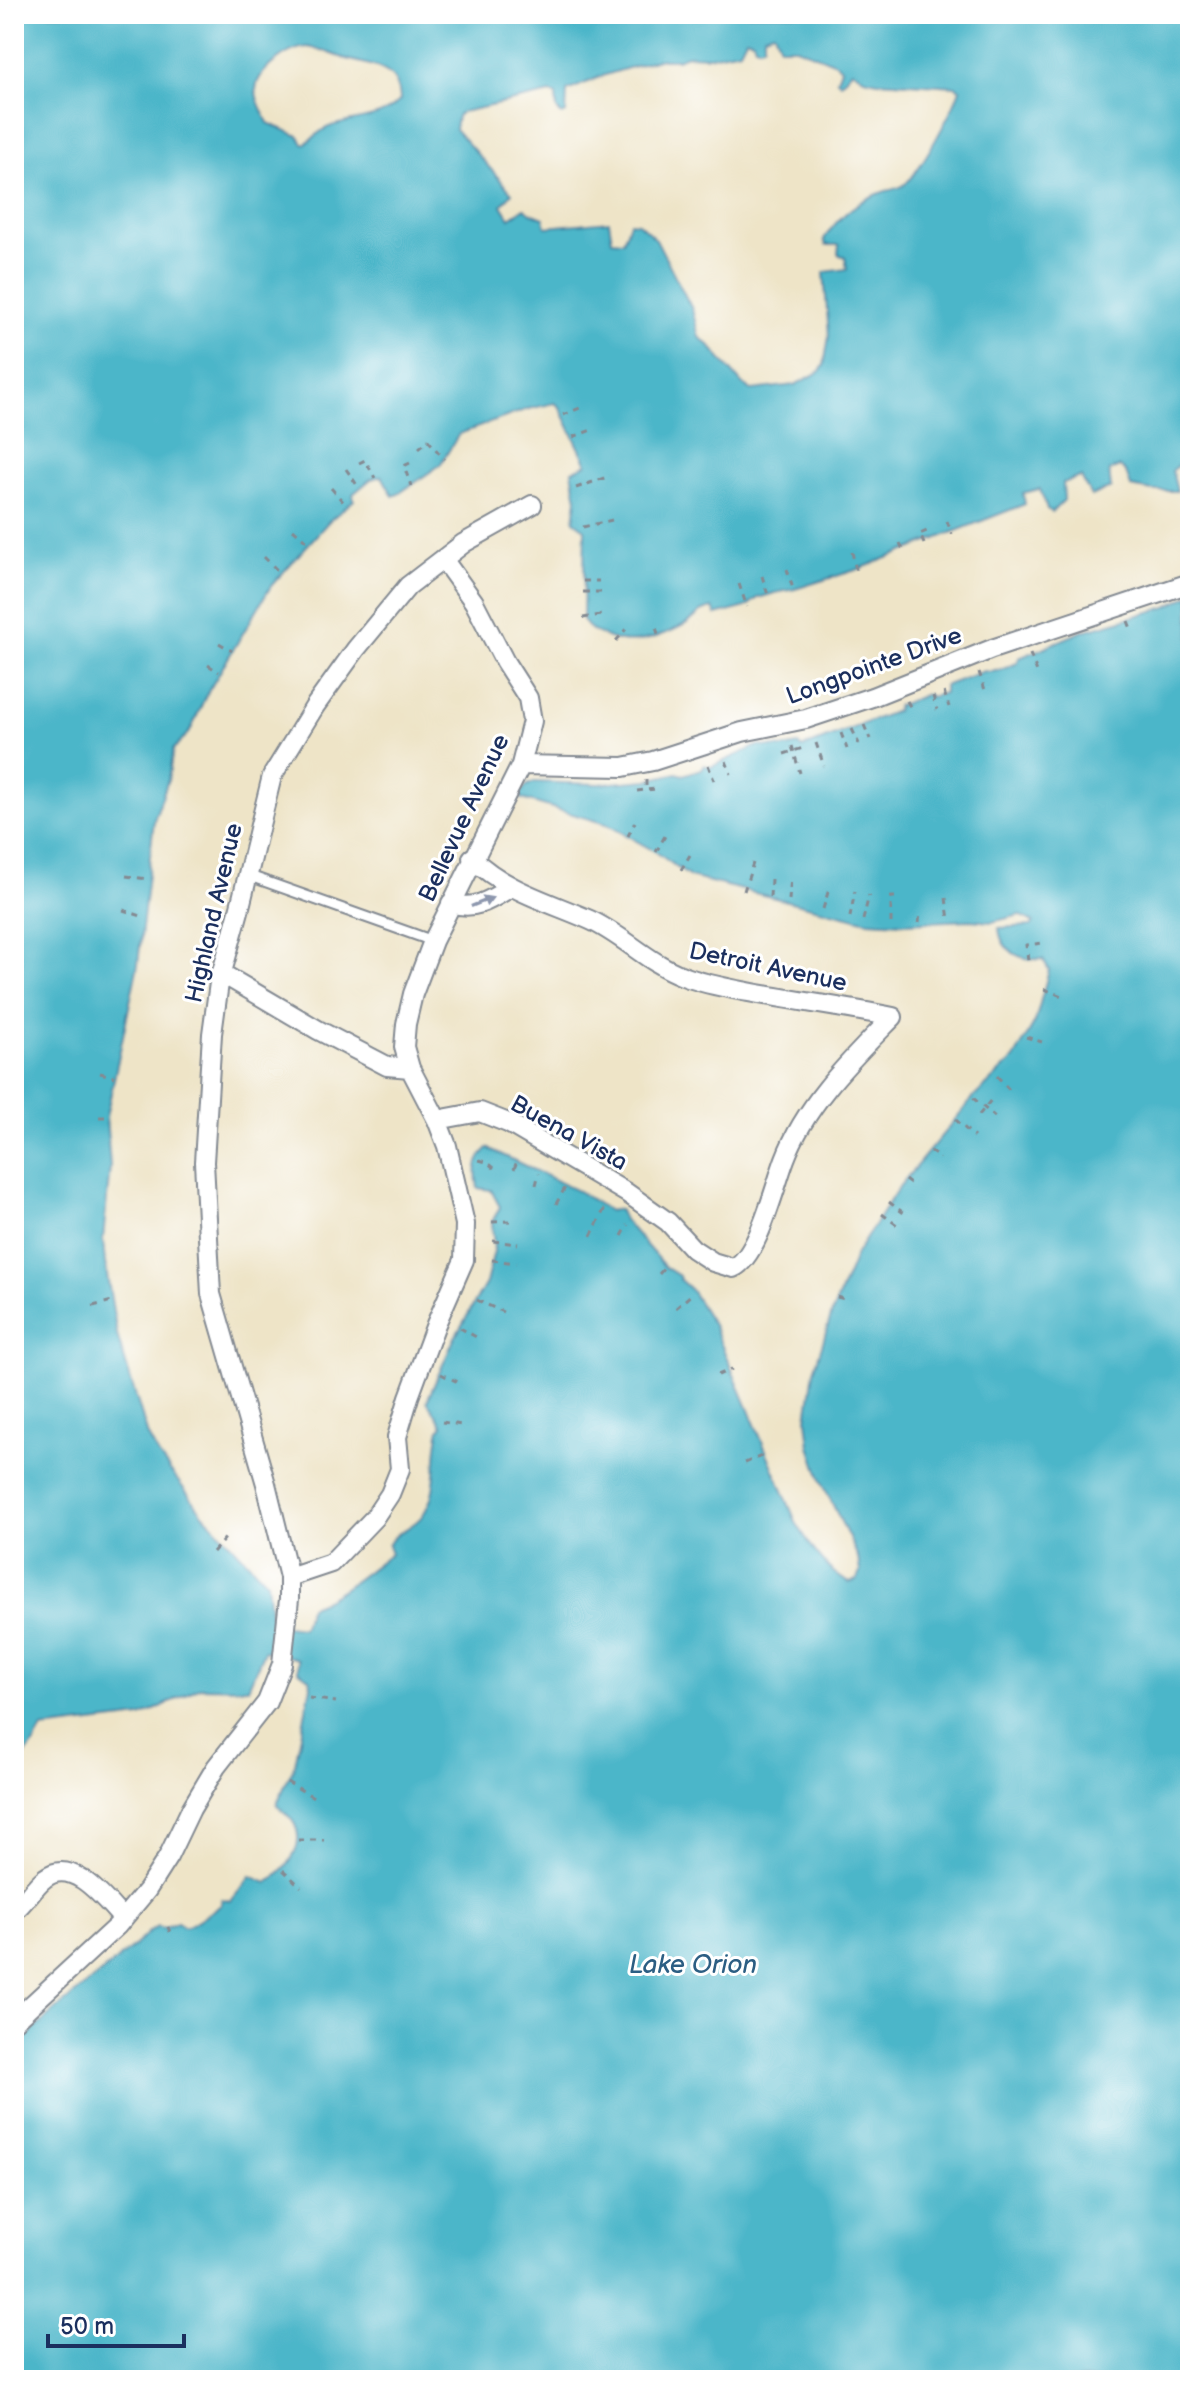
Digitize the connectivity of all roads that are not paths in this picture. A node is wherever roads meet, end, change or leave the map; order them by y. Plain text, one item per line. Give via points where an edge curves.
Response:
1 (532, 505) dead end
2 (443, 559) junction
3 (1190, 583) edge
4 (521, 765) junction
5 (472, 858) junction
6 (247, 875) junction
7 (511, 887) junction
8 (451, 903) junction
9 (433, 941) junction
10 (221, 973) junction
11 (410, 1068) junction
12 (437, 1120) junction
13 (733, 1268) joint
14 (289, 1577) junction
15 (15, 1911) edge
16 (123, 1919) junction
17 (14, 2021) edge

1 - 2 street, Highland Avenue
2 - 4 street, Bellevue Avenue via 474,602 528,698 532,721
2 - 6 street, Highland Avenue via 380,617 288,748 272,776
3 - 4 street, Longpointe Drive via 806,719 742,732 653,761 623,767
4 - 5 street, Bellevue Avenue
5 - 7 street, Detroit Avenue
5 - 8 street, Bellevue Avenue
6 - 9 lane
6 - 10 street, Highland Avenue
8 -> 7 street via 475,906
7 - 13 street, Detroit Avenue via 600,924 683,976 893,1017 807,1114 790,1144 756,1242 742,1264
8 - 9 street, Bellevue Avenue
9 - 11 street, Bellevue Avenue via 406,1024 404,1047
10 - 11 street via 387,1066
10 - 14 street, Highland Avenue via 204,1162 211,1294
11 - 12 street
12 - 13 street, Buena Vista via 480,1112 508,1123 627,1193 713,1262
12 - 14 street via 463,1212 464,1260 409,1397 397,1437 400,1469 374,1518 331,1563
14 - 16 street via 282,1664 267,1702 216,1767 158,1874
15 - 16 street via 45,1877 67,1871
16 - 17 street

